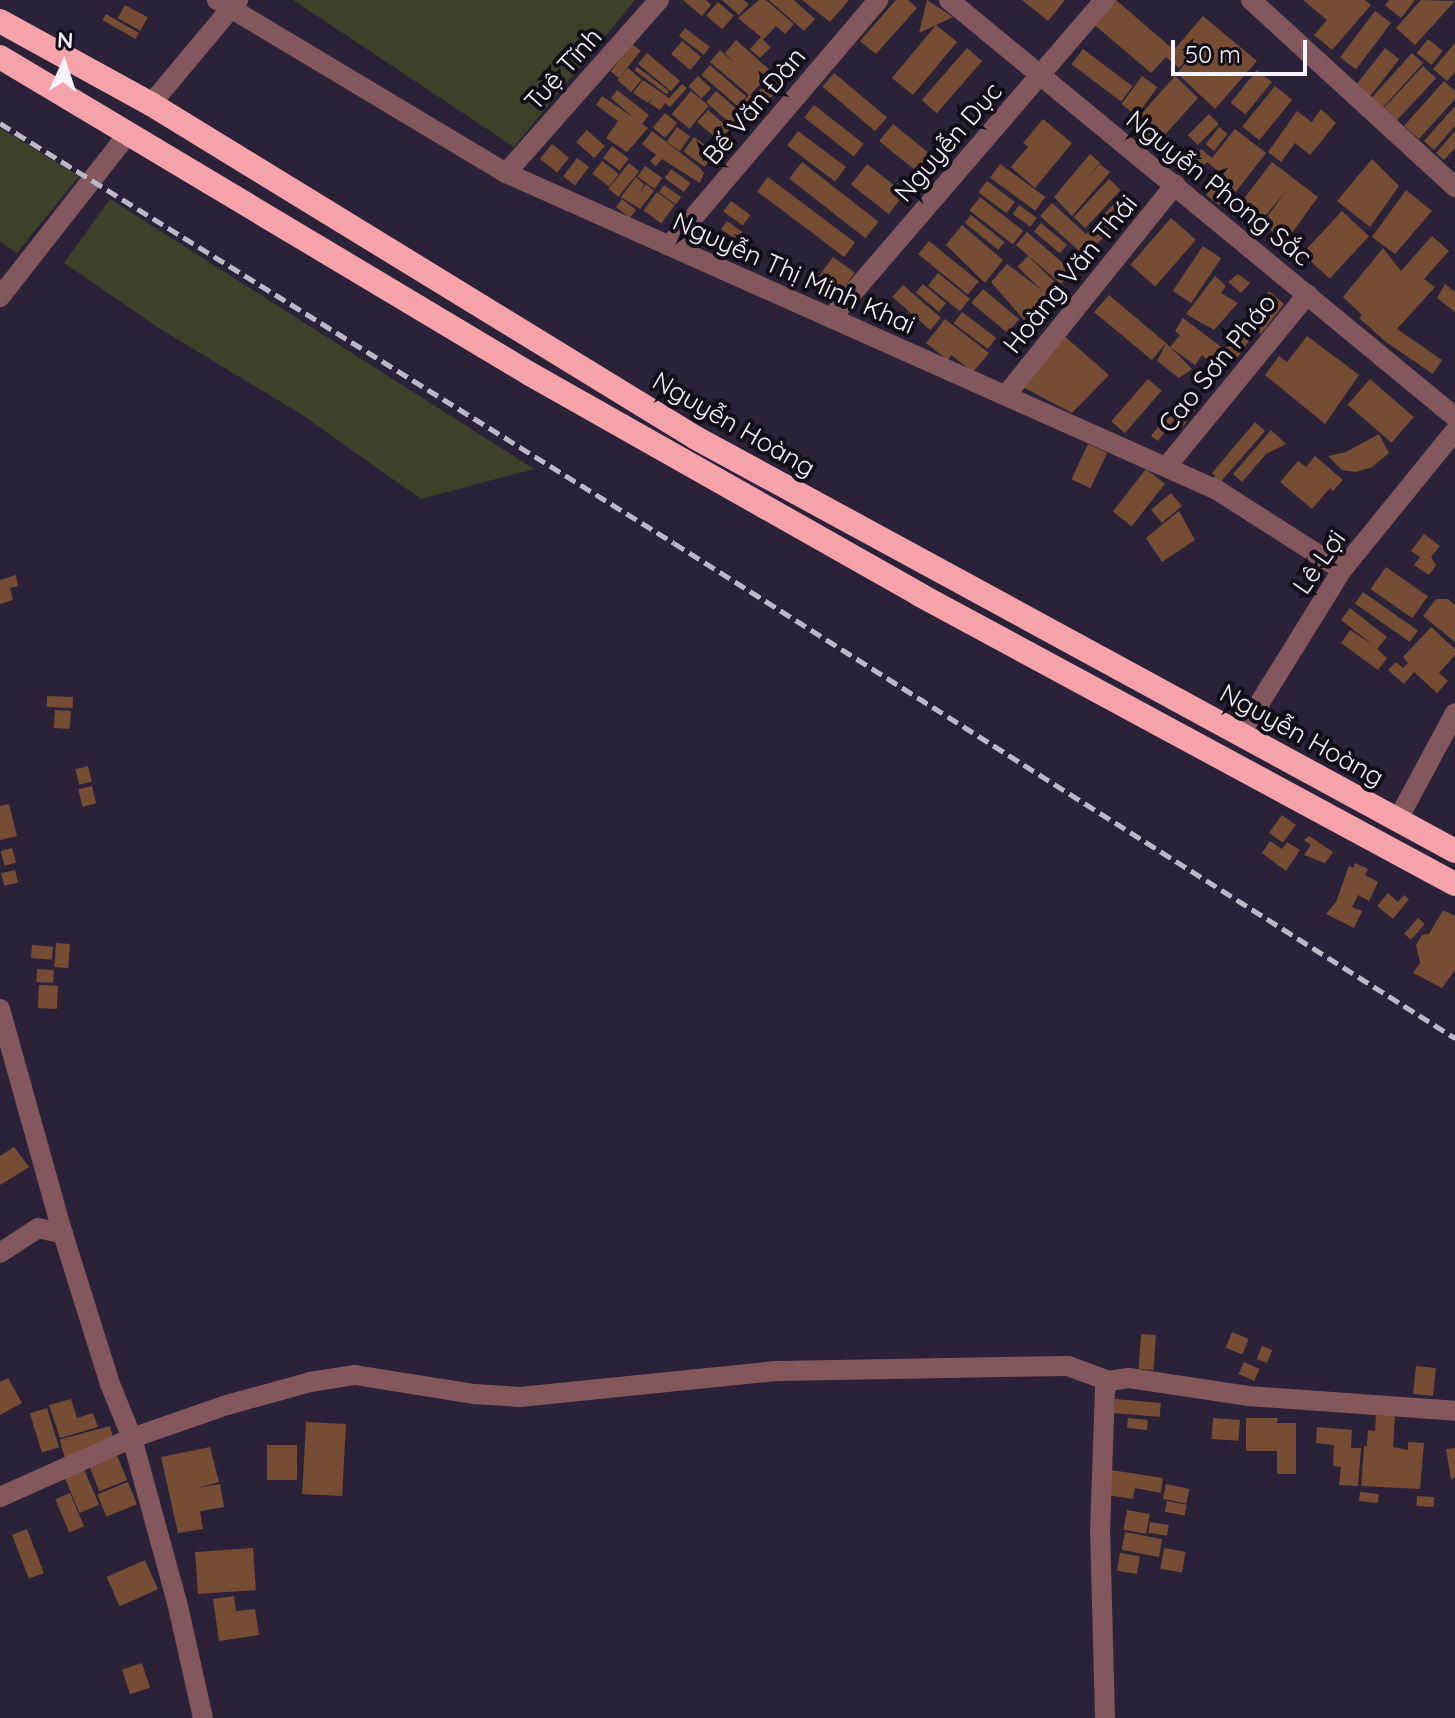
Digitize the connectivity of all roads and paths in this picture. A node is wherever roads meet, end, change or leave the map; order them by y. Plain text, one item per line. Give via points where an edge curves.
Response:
1 (659, 0) edge
2 (878, 0) edge
3 (949, 0) edge
4 (1105, 0) edge
5 (1251, 0) edge
6 (229, 3) edge
7 (0, 21) edge
8 (0, 57) edge
9 (1040, 75) junction
10 (151, 104) junction
11 (128, 134) junction
12 (506, 173) junction
13 (1175, 185) junction
14 (1455, 187) edge
15 (669, 246) junction
16 (1308, 294) junction
17 (0, 297) edge
18 (831, 318) junction
19 (1006, 395) junction
20 (1455, 417) edge
21 (1455, 431) edge
22 (1167, 466) junction
23 (1342, 570) junction
24 (1455, 713) edge
25 (1241, 733) junction
26 (1398, 819) junction
27 (1455, 851) edge
28 (1455, 884) edge
29 (0, 1009) edge
30 (63, 1234) junction
31 (0, 1253) edge
32 (1109, 1381) junction
33 (1455, 1411) edge
34 (132, 1438) junction
35 (0, 1497) edge
36 (203, 1718) edge
37 (1105, 1718) edge

1 - 12 street, Tuệ Tĩnh
2 - 15 street, Bế Văn Đàn
3 - 9 street, Nguyễn Phong Sắc
4 - 9 street, Nguyễn Dục
5 - 14 street
6 - 10 street
6 - 12 street, Nguyễn Thị Minh Khai
7 - 10 highway, Nguyễn Hoàng
8 - 11 highway
9 - 13 street, Nguyễn Phong Sắc
9 - 18 street, Nguyễn Dục
10 - 11 highway
10 - 25 highway, Nguyễn Hoàng via 696,438
11 - 17 street
11 - 28 highway via 920,595
12 - 15 street, Nguyễn Thị Minh Khai
13 - 16 street, Nguyễn Phong Sắc
13 - 19 street, Hoàng Văn Thái
15 - 18 street, Nguyễn Thị Minh Khai
16 - 20 street, Nguyễn Phong Sắc
16 - 22 street, Cao Sơn Pháo
18 - 19 street, Nguyễn Thị Minh Khai
19 - 22 street, Nguyễn Thị Minh Khai
21 - 23 street, Lê Lợi
22 - 23 street, Nguyễn Thị Minh Khai via 1217,490
23 - 25 street, Lê Lợi
24 - 26 street
25 - 26 highway, Nguyễn Hoàng
26 - 27 highway, Nguyễn Hoàng
29 - 30 street
30 - 31 street via 38,1228
30 - 34 street
32 - 33 street via 1129,1378 1248,1396
32 - 34 street via 1068,1366 777,1371 520,1397 355,1375 265,1393
32 - 37 street via 1100,1532
34 - 35 street
34 - 36 street

